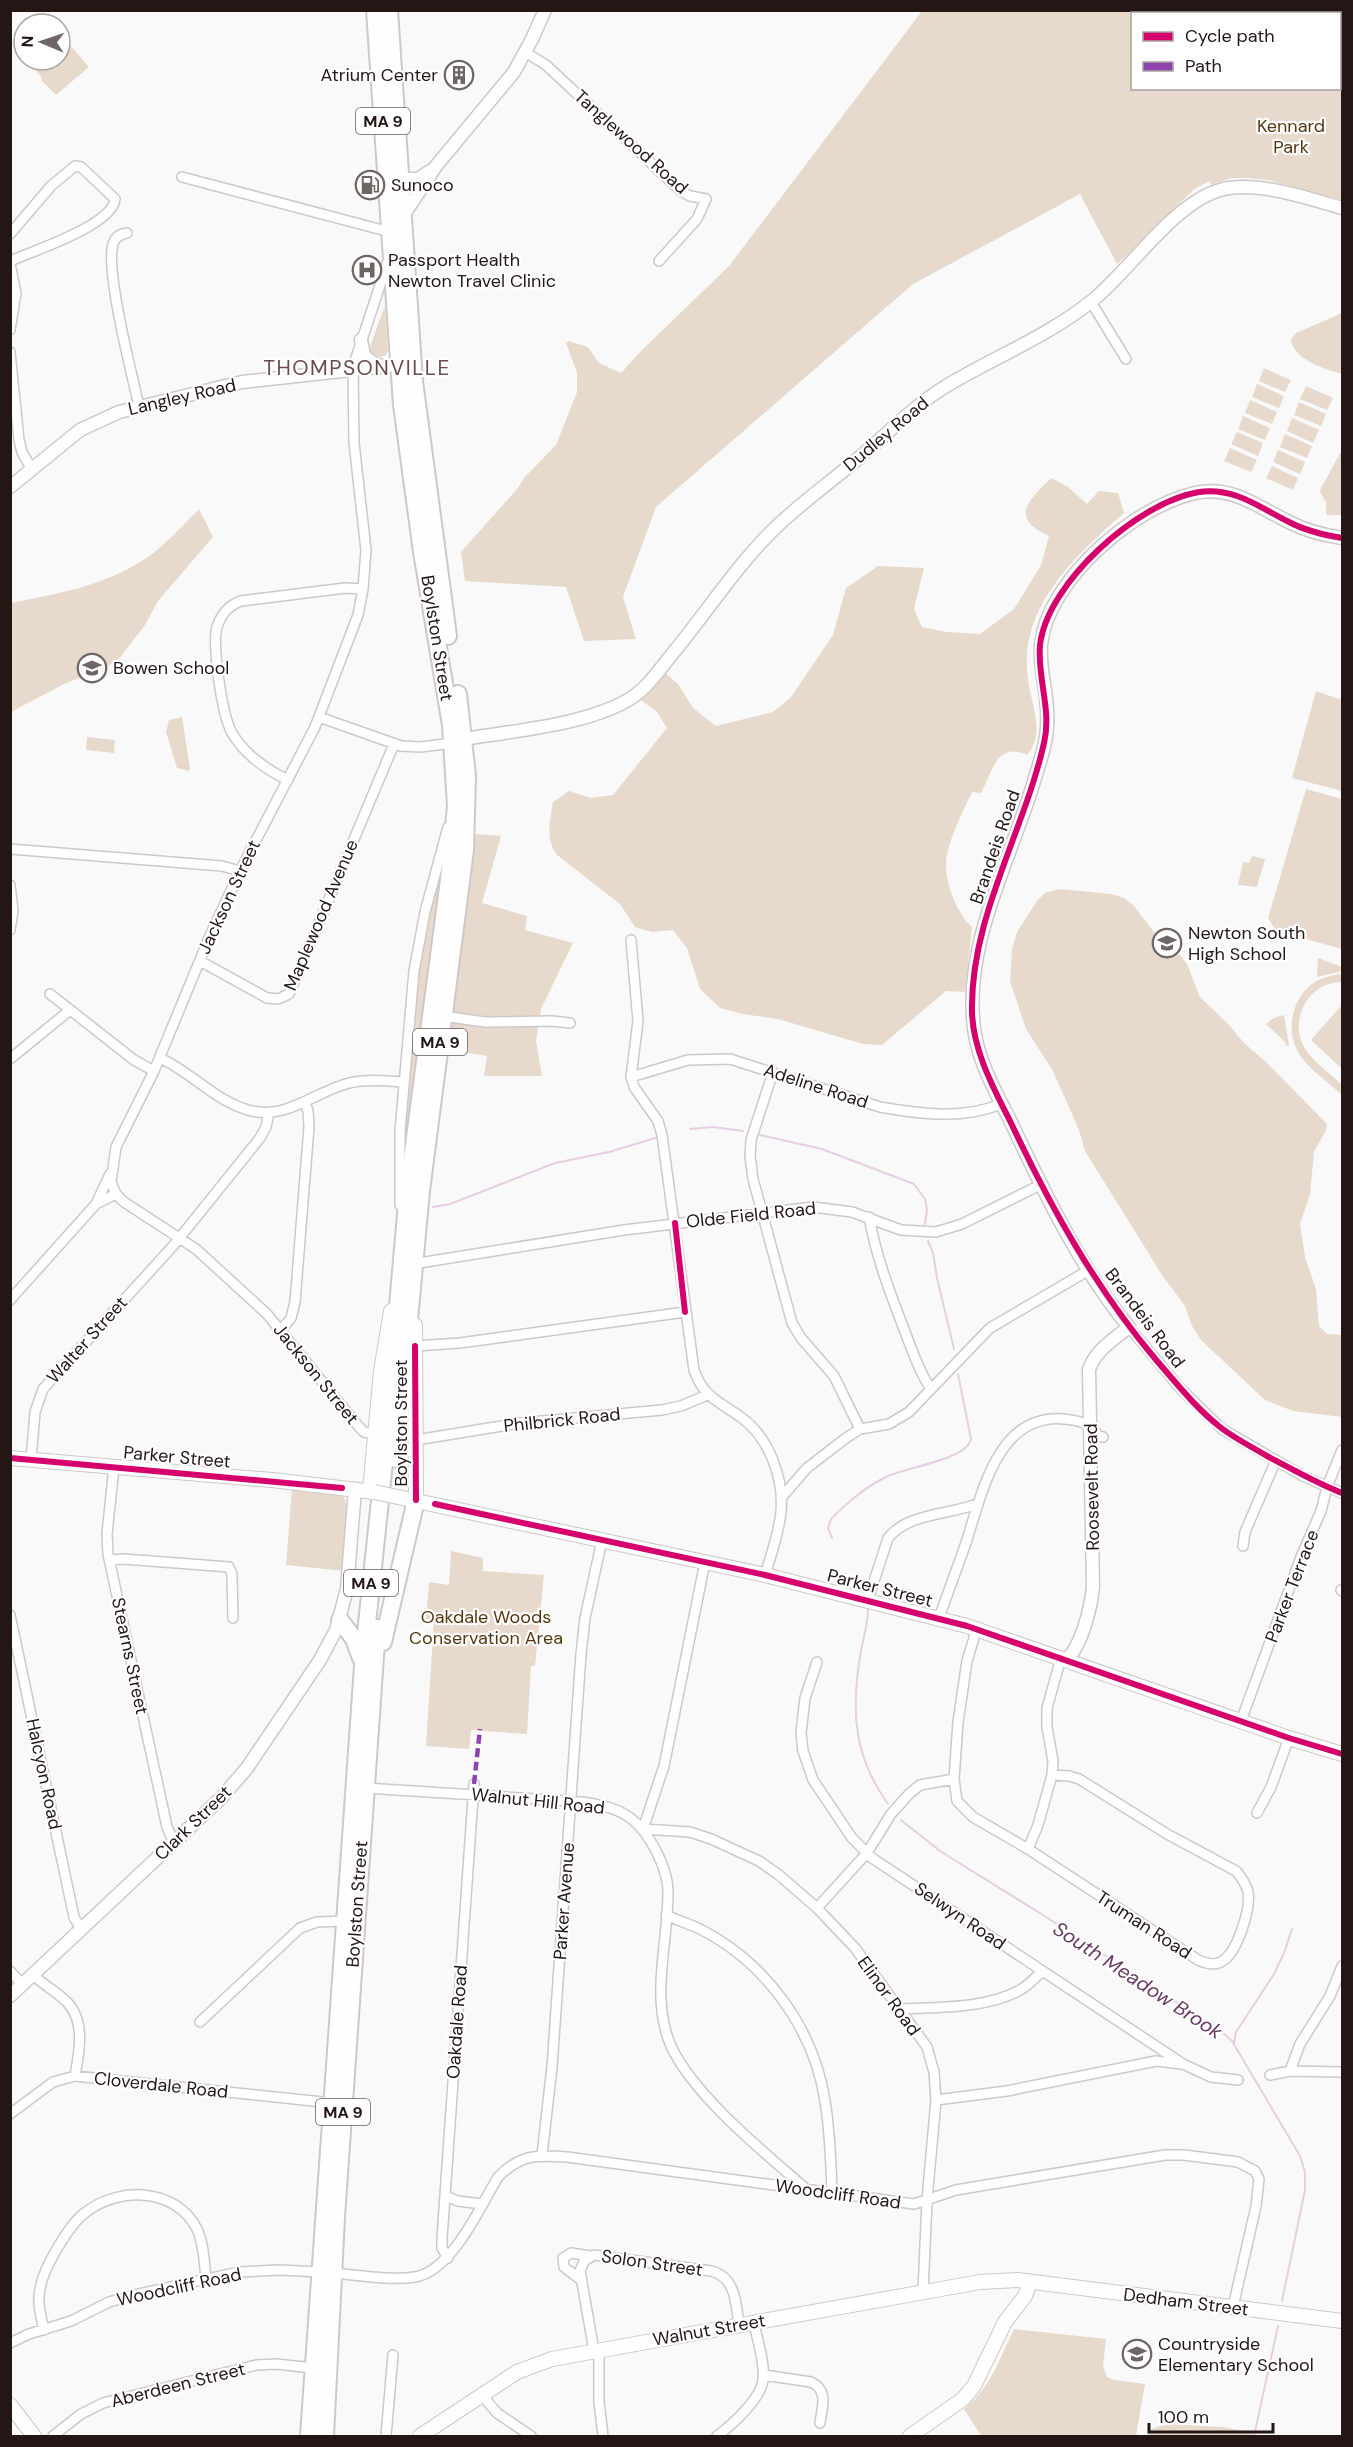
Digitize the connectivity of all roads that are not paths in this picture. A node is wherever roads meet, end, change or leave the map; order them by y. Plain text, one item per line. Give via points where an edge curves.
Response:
1 (375, 10) edge
2 (389, 10) edge
3 (544, 10) edge
4 (525, 52) junction
5 (436, 166) junction
6 (182, 177) dead end
7 (400, 179) junction
8 (1342, 208) edge
9 (403, 216) junction
10 (390, 232) junction
11 (127, 233) dead end
12 (10, 234) edge
13 (391, 252) junction
14 (659, 261) dead end
15 (10, 262) edge
16 (1091, 302) junction
17 (10, 330) edge
18 (361, 340) junction
19 (10, 352) edge
20 (1126, 359) dead end
21 (399, 365) junction
22 (353, 370) junction
23 (139, 406) junction
24 (32, 470) junction
25 (10, 487) edge
26 (1342, 538) edge
27 (363, 589) junction
28 (319, 717) junction
29 (458, 741) junction
30 (394, 744) junction
31 (288, 780) junction
32 (456, 799) junction
33 (10, 849) edge
34 (240, 871) junction
35 (10, 885) edge
36 (10, 930) edge
37 (632, 940) dead end
38 (200, 961) junction
39 (50, 994) dead end
40 (70, 1010) junction
41 (443, 1016) junction
42 (570, 1023) dead end
43 (160, 1058) junction
44 (10, 1059) edge
45 (154, 1071) junction
46 (773, 1072) junction
47 (631, 1077) junction
48 (404, 1083) junction
49 (305, 1103) junction
50 (1001, 1104) junction
51 (269, 1112) junction
52 (111, 1171) junction
53 (1042, 1184) junction
54 (116, 1194) junction
55 (96, 1204) junction
56 (762, 1213) junction
57 (869, 1217) junction
58 (675, 1223) junction
59 (180, 1238) junction
60 (405, 1260) junction
61 (1089, 1270) junction
62 (10, 1300) edge
63 (685, 1312) junction
64 (1129, 1327) junction
65 (282, 1329) junction
66 (415, 1346) junction
67 (931, 1389) junction
68 (707, 1395) junction
69 (1091, 1425) junction
70 (860, 1429) junction
71 (376, 1434) junction
72 (1103, 1437) dead end
73 (416, 1440) junction
74 (1342, 1450) edge
75 (10, 1458) edge
76 (31, 1460) junction
77 (1276, 1460) junction
78 (114, 1467) junction
79 (1327, 1487) junction
80 (355, 1489) junction
81 (372, 1491) junction
82 (1342, 1493) edge
83 (781, 1498) junction
84 (416, 1500) junction
85 (976, 1504) junction
86 (602, 1540) junction
87 (1243, 1546) dead end
88 (110, 1560) junction
89 (705, 1562) junction
90 (765, 1575) junction
91 (868, 1600) junction
92 (10, 1615) edge
93 (233, 1618) dead end
94 (939, 1618) junction
95 (340, 1620) junction
96 (977, 1628) junction
97 (1067, 1659) junction
98 (363, 1662) junction
99 (817, 1662) dead end
100 (373, 1681) junction
101 (1241, 1721) junction
102 (1289, 1738) junction
103 (1342, 1754) edge
104 (1052, 1775) junction
105 (954, 1779) junction
106 (474, 1784) dead end
107 (366, 1788) junction
108 (473, 1794) junction
109 (571, 1801) junction
110 (1257, 1814) dead end
111 (643, 1829) junction
112 (174, 1843) junction
113 (1028, 1849) junction
114 (867, 1853) junction
115 (817, 1908) junction
116 (666, 1915) junction
117 (344, 1921) junction
118 (81, 1930) junction
119 (1342, 1966) edge
120 (10, 1971) edge
121 (1042, 1971) junction
122 (33, 1975) junction
123 (23, 1984) junction
124 (10, 1996) edge
125 (900, 2009) junction
126 (200, 2022) dead end
127 (1183, 2064) junction
128 (1290, 2071) junction
129 (1342, 2072) edge
130 (1270, 2075) dead end
131 (75, 2076) junction
132 (1238, 2080) dead end
133 (936, 2100) junction
134 (332, 2103) junction
135 (10, 2114) edge
136 (542, 2155) junction
137 (806, 2188) junction
138 (832, 2192) junction
139 (445, 2196) junction
140 (927, 2200) junction
141 (482, 2204) junction
142 (590, 2256) junction
143 (448, 2258) junction
144 (326, 2272) junction
145 (206, 2278) junction
146 (580, 2280) junction
147 (1024, 2281) junction
148 (923, 2292) junction
149 (1233, 2307) junction
150 (1342, 2321) edge
151 (747, 2324) junction
152 (44, 2330) junction
153 (10, 2343) edge
154 (596, 2350) junction
155 (393, 2355) dead end
156 (313, 2368) junction
157 (764, 2375) junction
158 (482, 2396) junction
159 (10, 2405) edge
160 (820, 2423) dead end
161 (34, 2436) edge
162 (53, 2436) edge
163 (309, 2436) edge
164 (325, 2436) edge
165 (386, 2436) edge
166 (420, 2436) edge
167 (531, 2436) edge
168 (603, 2436) edge
169 (717, 2436) edge
170 (910, 2436) edge

1 - 10 highway, Boylston Street / MA 9
2 - 7 highway, Boylston Street / MA 9
3 - 4 street
4 - 5 street via 507,81
4 - 14 street, Tanglewood Road via 546,65 681,191 706,199 697,219
5 - 7 street via 420,178
5 - 9 street
6 - 10 street
7 - 9 highway, Boylston Street / MA 9
8 - 16 street, Dudley Road via 1273,191 1221,189 1190,206
9 - 21 highway, Boylston Street / MA 9
10 - 13 highway, Boylston Street / MA 9
11 - 23 street via 114,241 112,260
12 - 15 street via 51,186 75,166 81,167 115,200 113,207 89,227
13 - 18 street, Jackson Street
13 - 21 highway, Boylston Street / MA 9
15 - 17 street via 16,293
16 - 20 street
16 - 29 street, Dudley Road via 915,408 802,505 750,556 653,678 631,699 576,719
18 - 21 street via 366,359 375,364
18 - 22 street, Jackson Street
19 - 24 street via 20,446
21 - 22 street, Langley Road
21 - 29 highway, Boylston Street / MA 9 via 441,589
22 - 23 street, Langley Road via 242,382
22 - 27 street, Jackson Street via 354,448 366,539
23 - 24 street, Langley Road via 87,426
24 - 25 street, Langley Road
26 - 50 street, Brandeis Road via 1317,534 1232,493 1197,492 1156,509 1119,532 1085,562 1059,596 1041,642 1045,738 991,903 974,983 972,1012 976,1038
27 - 28 street, Jackson Street via 352,632
27 - 31 street via 241,601 228,608 218,626 220,697 228,726 258,763
28 - 30 street, Dudley Road
28 - 31 street, Jackson Street
29 - 30 street, Dudley Road via 420,747
29 - 32 highway, Boylston Street / MA 9
29 - 41 highway, Boylston Street / MA 9 via 467,776 466,836
30 - 38 street, Maplewood Avenue via 289,994 267,998
31 - 34 street, Jackson Street
32 - 48 street via 421,932
32 - 60 highway, Boylston Street / MA 9
33 - 34 street via 222,866
34 - 38 street, Jackson Street
35 - 36 street
37 - 47 street via 638,1021
38 - 43 street, Jackson Street
39 - 40 street
40 - 44 street
40 - 45 street
41 - 42 street via 485,1022
41 - 60 highway, Boylston Street / MA 9
43 - 45 street, Jackson Street
43 - 51 street via 231,1103
45 - 52 street, Jackson Street via 116,1148
46 - 47 street, Adeline Road via 730,1059 701,1058
46 - 50 street, Adeline Road via 880,1107 920,1113 970,1113
46 - 56 street via 751,1140 753,1179
47 - 58 street via 658,1121
48 - 49 street via 354,1082
48 - 60 street via 399,1155
49 - 51 street
49 - 65 street via 309,1127 295,1302 291,1318
50 - 53 street, Brandeis Road
51 - 59 street, Walter Street via 260,1138
52 - 54 street, Jackson Street
52 - 55 street
53 - 57 street, Olde Field Road via 962,1224 936,1232 901,1230
53 - 61 street, Brandeis Road
54 - 55 street
54 - 59 street, Jackson Street
55 - 62 street
56 - 57 street, Olde Field Road via 825,1207
56 - 58 street, Olde Field Road
56 - 70 street via 792,1323 834,1376
57 - 67 street via 888,1289
58 - 60 street, Olde Field Road
58 - 63 street
59 - 65 street, Jackson Street
59 - 76 street, Walter Street via 43,1389 35,1412
60 - 66 main road, Boylston Street
60 - 71 main road, Boylston Street via 381,1369
60 - 98 highway, Boylston Street / MA 9
60 - 100 highway, Boylston Street / MA 9 via 401,1413
61 - 64 street, Brandeis Road
61 - 67 street via 990,1328
63 - 66 street
63 - 68 street via 693,1370
64 - 69 street, Roosevelt Road via 1100,1351 1089,1369
64 - 77 street, Brandeis Road via 1203,1412 1222,1429
65 - 71 street, Jackson Street via 358,1427
66 - 73 main road, Boylston Street
67 - 70 street via 901,1419
68 - 73 street, Philbrick Road via 662,1410 520,1423
68 - 83 street via 758,1432 774,1467
69 - 72 street
69 - 85 street via 1046,1419 1023,1428 999,1452
69 - 97 street, Roosevelt Road via 1093,1587 1074,1652
70 - 83 street via 807,1468
71 - 81 main road, Boylston Street
73 - 84 main road, Boylston Street
74 - 79 street, Parker Terrace
75 - 76 main road, Parker Street
76 - 78 main road, Parker Street
77 - 79 street, Brandeis Road
77 - 87 street via 1245,1532
78 - 80 main road, Parker Street
78 - 88 street, Stearns Street via 107,1534
79 - 82 street, Brandeis Road
79 - 101 street, Parker Terrace
80 - 81 main road, Parker Street
80 - 95 street via 348,1590
81 - 84 main road, Parker Street, bridge
83 - 90 street via 781,1513
84 - 86 main road, Parker Street
84 - 100 highway
85 - 91 street via 895,1530 888,1538
85 - 94 street
86 - 89 main road, Parker Street
86 - 109 street, Parker Avenue via 580,1654
88 - 93 street via 229,1567
88 - 112 street, Stearns Street via 167,1827
89 - 90 main road, Parker Street
89 - 111 street via 664,1766
90 - 91 main road, Parker Street
91 - 94 main road, Parker Street
92 - 118 street, Halcyon Road via 74,1917
94 - 96 main road, Parker Street
95 - 98 highway
95 - 112 street, Clark Street via 320,1660 244,1772
96 - 97 main road, Parker Street
96 - 105 street, Truman Road via 967,1661
97 - 101 main road, Parker Street
97 - 104 street via 1059,1665 1047,1708
98 - 117 highway, Boylston Street / MA 9
99 - 114 street, Selwyn Road via 803,1705 802,1751 827,1803
100 - 107 highway, Boylston Street / MA 9
101 - 102 main road, Parker Street
102 - 103 main road, Parker Street
102 - 110 street
104 - 113 street
104 - 113 street, Truman Road via 1079,1779 1236,1871 1244,1881 1248,1902 1236,1944 1222,1962 1198,1960
105 - 113 street, Truman Road via 957,1801 962,1807
105 - 114 street via 926,1784 910,1793 891,1814
106 - 108 street, Oakdale Road
107 - 108 street, Walnut Hill Road
107 - 144 highway, Boylston Street / MA 9
108 - 109 street, Walnut Hill Road
108 - 139 street, Oakdale Road
109 - 111 street, Walnut Hill Road via 606,1806
109 - 136 street, Parker Avenue
111 - 115 street, Elinor Road via 690,1832 738,1850 779,1875
111 - 116 street, Walnut Hill Road via 661,1859 666,1877
112 - 118 street, Clark Street
114 - 115 street
114 - 121 street, Selwyn Road
115 - 125 street, Elinor Road via 855,1948
116 - 137 street, Walnut Hill Road via 661,2010 673,2049 691,2076 738,2128
116 - 138 street via 700,1929 732,1949 781,1996 810,2048 825,2099
117 - 126 street via 317,1922 300,1928
117 - 134 highway, Boylston Street / MA 9
118 - 122 street, Clark Street
119 - 128 street via 1330,1996 1299,2044
120 - 123 street
121 - 125 street via 1019,1991 995,1999 967,2005
121 - 127 street, Selwyn Road
122 - 123 street, Clark Street
122 - 131 street, Cloverdale Road via 63,1998 74,2013 80,2043
123 - 124 street, Clark Street
125 - 133 street, Elinor Road via 932,2058
127 - 132 street, Selwyn Road via 1211,2077
127 - 133 street via 1156,2061 1007,2091
128 - 129 street
128 - 130 street
131 - 134 street, Cloverdale Road
131 - 135 street via 53,2082
133 - 140 street, Elinor Road
134 - 144 highway, Boylston Street / MA 9
136 - 137 street, Woodcliff Road
136 - 141 street, Woodcliff Road via 508,2167
137 - 138 street, Woodcliff Road
138 - 140 street, Woodcliff Road via 914,2204
139 - 141 street
139 - 143 street, Oakdale Road via 441,2243
140 - 148 street, Elinor Road
140 - 149 street, Woodcliff Road via 956,2190 1165,2155 1238,2162 1256,2171 1259,2179
141 - 143 street, Woodcliff Road
142 - 146 street, Solon Street via 581,2267
142 - 146 street via 571,2253 563,2258 564,2267
142 - 151 street, Solon Street via 598,2254 722,2274
143 - 144 street, Woodcliff Road via 433,2271 415,2277
144 - 145 street, Woodcliff Road via 270,2270
144 - 156 highway, Boylston Street / MA 9
144 - 164 highway, Boylston Street / MA 9
145 - 152 street, Woodcliff Road via 118,2299
145 - 152 street via 199,2234 178,2206 142,2194 108,2200 75,2223 43,2278 39,2303
146 - 154 street, Solon Street
147 - 148 main road, Walnut Street via 980,2282
147 - 149 main road, Dedham Street
147 - 170 main road via 974,2386 963,2399
148 - 151 main road, Walnut Street
149 - 150 main road, Dedham Street
151 - 154 main road, Walnut Street
151 - 157 street, Solon Street
152 - 153 street, Woodcliff Road
154 - 158 main road, Walnut Street via 534,2365
154 - 168 street, Solon Street
155 - 165 street
156 - 162 street, Aberdeen Street via 256,2365 118,2399 88,2410
156 - 163 highway, Boylston Street / MA 9
157 - 160 street via 818,2385 824,2396
157 - 169 street via 756,2396
158 - 166 main road, Walnut Street
158 - 167 street via 497,2413
159 - 161 main road

